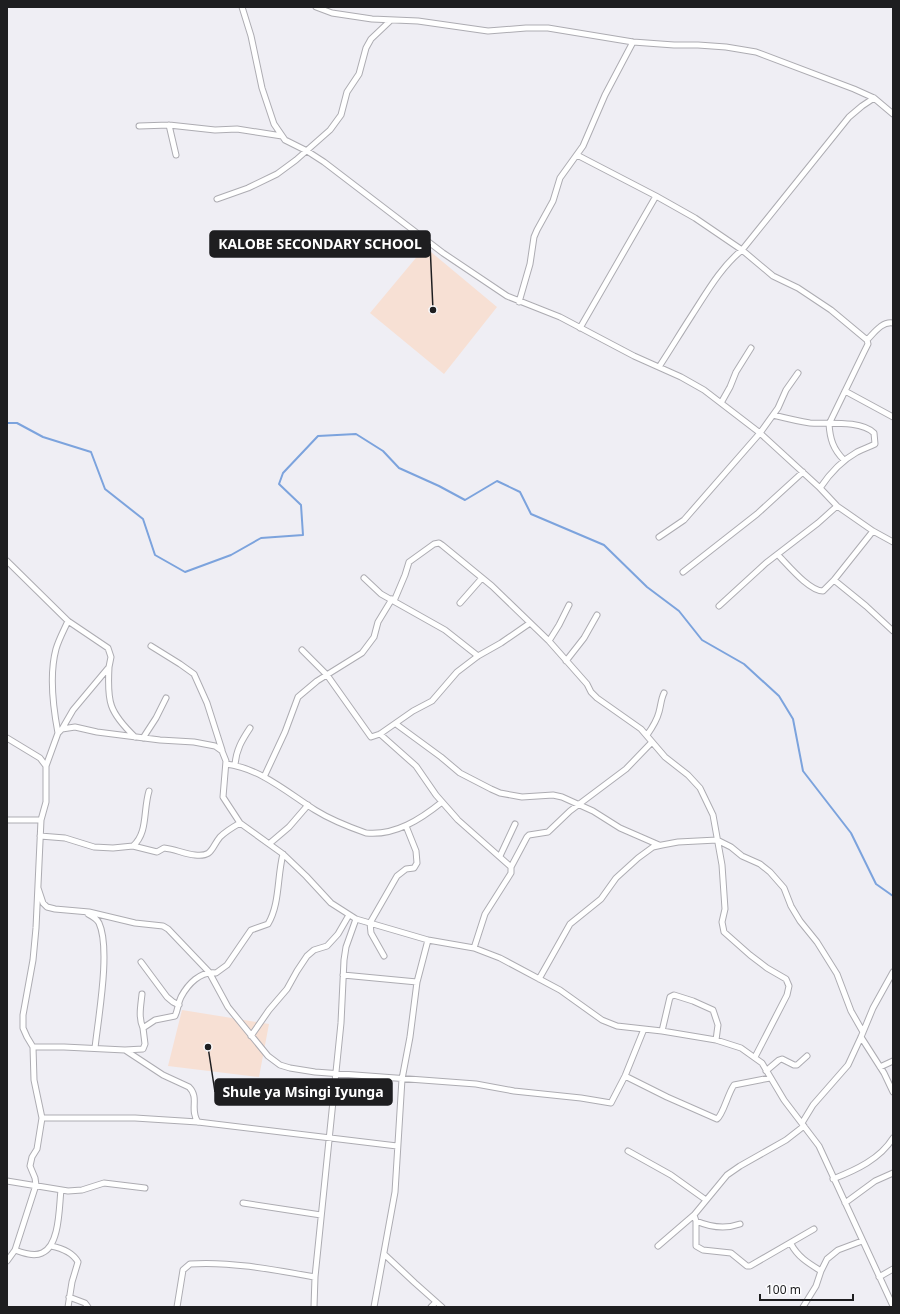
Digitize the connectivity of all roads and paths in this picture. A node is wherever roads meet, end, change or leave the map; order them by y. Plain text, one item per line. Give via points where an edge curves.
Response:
1 (242, 7) edge
2 (316, 7) edge
3 (390, 21) junction
4 (633, 42) junction
5 (874, 98) junction
6 (893, 114) edge
7 (169, 125) junction
8 (139, 126) dead end
9 (282, 136) junction
10 (306, 151) junction
11 (176, 155) dead end
12 (577, 156) junction
13 (656, 196) junction
14 (217, 199) dead end
15 (742, 250) junction
16 (519, 302) junction
17 (893, 323) edge
18 (580, 328) junction
19 (867, 340) junction
20 (751, 348) dead end
21 (659, 367) junction
22 (798, 372) dead end
23 (845, 391) junction
24 (722, 403) junction
25 (773, 415) junction
26 (893, 417) edge
27 (829, 424) junction
28 (760, 434) junction
29 (844, 460) junction
30 (803, 472) junction
31 (820, 488) junction
32 (837, 506) junction
33 (873, 531) junction
34 (659, 537) dead end
35 (893, 542) edge
36 (778, 555) junction
37 (7, 561) edge
38 (683, 572) dead end
39 (364, 578) dead end
40 (482, 578) junction
41 (834, 580) junction
42 (393, 600) junction
43 (460, 602) dead end
44 (569, 605) dead end
45 (720, 606) dead end
46 (597, 615) dead end
47 (68, 621) junction
48 (530, 623) junction
49 (893, 631) edge
50 (549, 641) junction
51 (151, 646) dead end
52 (302, 650) dead end
53 (478, 656) junction
54 (566, 661) junction
55 (109, 667) junction
56 (327, 675) junction
57 (664, 693) dead end
58 (166, 698) dead end
59 (396, 724) junction
60 (62, 728) junction
61 (250, 728) dead end
62 (58, 733) junction
63 (380, 734) junction
64 (647, 735) junction
65 (135, 737) junction
66 (7, 738) edge
67 (143, 738) junction
68 (652, 742) junction
69 (222, 751) junction
70 (226, 764) junction
71 (235, 765) junction
72 (46, 766) junction
73 (264, 777) junction
74 (149, 791) dead end
75 (442, 802) junction
76 (578, 804) junction
77 (308, 805) junction
78 (7, 820) edge
79 (41, 820) junction
80 (240, 823) junction
81 (515, 824) dead end
82 (406, 826) junction
83 (40, 836) junction
84 (717, 840) junction
85 (269, 844) junction
86 (659, 845) junction
87 (133, 846) junction
88 (283, 854) junction
89 (500, 856) junction
90 (511, 867) junction
91 (38, 888) junction
92 (83, 913) junction
93 (349, 915) junction
94 (356, 919) junction
95 (370, 922) junction
96 (428, 940) junction
97 (474, 948) junction
98 (384, 956) dead end
99 (141, 962) dead end
100 (210, 972) junction
101 (893, 972) edge
102 (343, 975) junction
103 (539, 979) junction
104 (417, 982) junction
105 (142, 994) dead end
106 (179, 1005) junction
107 (143, 1028) junction
108 (644, 1029) junction
109 (662, 1031) junction
110 (862, 1034) junction
111 (251, 1036) junction
112 (716, 1040) junction
113 (33, 1047) junction
114 (95, 1048) junction
115 (125, 1050) junction
116 (807, 1056) dead end
117 (755, 1057) junction
118 (893, 1061) edge
119 (880, 1067) junction
120 (766, 1071) junction
121 (335, 1073) junction
122 (625, 1076) junction
123 (770, 1078) junction
124 (402, 1079) junction
125 (893, 1092) edge
126 (42, 1118) junction
127 (198, 1122) junction
128 (803, 1125) junction
129 (329, 1138) junction
130 (893, 1138) edge
131 (397, 1146) junction
132 (628, 1151) dead end
133 (893, 1173) edge
134 (833, 1179) junction
135 (7, 1181) edge
136 (36, 1185) junction
137 (145, 1188) dead end
138 (61, 1190) junction
139 (706, 1200) junction
140 (243, 1203) dead end
141 (845, 1203) junction
142 (321, 1215) junction
143 (695, 1218) junction
144 (740, 1224) dead end
145 (814, 1229) dead end
146 (862, 1241) junction
147 (791, 1244) junction
148 (51, 1246) junction
149 (658, 1246) dead end
150 (15, 1250) junction
151 (384, 1254) junction
152 (7, 1261) edge
153 (893, 1269) edge
154 (821, 1271) junction
155 (315, 1277) junction
156 (879, 1277) junction
157 (69, 1298) junction
158 (436, 1302) junction
159 (893, 1306) edge
160 (68, 1307) edge
161 (88, 1307) edge
162 (177, 1307) edge
163 (314, 1307) edge
164 (374, 1307) edge
165 (431, 1307) edge
166 (442, 1307) edge
167 (803, 1307) edge

1 - 9 street via 268,108
2 - 3 street via 344,16
3 - 4 street via 418,21 488,30 548,28
3 - 10 street via 369,43 360,74 347,92 341,115 330,130
4 - 5 street via 726,47 756,52
4 - 12 street
5 - 6 street
5 - 15 street via 849,117
7 - 8 street
7 - 9 street via 215,130 249,130
7 - 11 street
9 - 10 street
10 - 14 street via 277,174
10 - 16 street via 443,253
12 - 13 street
12 - 16 street via 560,178 553,201 536,234
13 - 15 street via 695,218
13 - 18 street
15 - 19 street via 773,276 798,288 831,310
15 - 21 street via 732,258 712,285
16 - 18 street via 544,310
17 - 19 street via 880,326
18 - 21 street
19 - 23 street via 868,344
20 - 24 street via 736,372
21 - 24 street via 704,390
22 - 25 street
23 - 26 street
23 - 27 street
24 - 28 street
25 - 27 street
25 - 28 street
27 - 29 street via 832,445
27 - 29 street via 860,426 874,433 875,444
28 - 30 street
28 - 34 street via 684,520
29 - 31 street via 830,472
30 - 31 street
30 - 38 street via 757,514
31 - 32 street
32 - 33 street
32 - 36 street
33 - 35 street
33 - 41 street
36 - 41 street via 816,590 823,591
36 - 45 street
37 - 47 street
39 - 42 street via 381,594
40 - 42 street via 442,545 436,543 409,562
40 - 43 street
40 - 48 street
41 - 49 street
42 - 53 street via 444,630
42 - 56 street via 378,622 374,637 367,648
44 - 50 street
46 - 54 street via 584,638
47 - 55 street via 108,648 111,657
47 - 62 street via 54,657 53,706
48 - 50 street
48 - 53 street
50 - 54 street
51 - 69 street via 189,669 197,678
52 - 56 street
53 - 59 street via 453,676 432,700
54 - 64 street via 597,698
55 - 60 street via 73,710
55 - 65 street via 108,695 113,711
56 - 63 street via 371,738
56 - 73 street via 298,696
57 - 64 street via 656,721
58 - 67 street
59 - 63 street
59 - 76 street via 460,773 491,789 504,794 522,796 553,795
60 - 62 street
60 - 65 street via 75,727
61 - 71 street via 239,746
62 - 72 street
63 - 75 street via 416,766
64 - 68 street
65 - 67 street
66 - 72 street via 40,758
67 - 69 street via 194,742 215,746
68 - 76 street via 614,778
68 - 84 street via 700,788 713,815
69 - 70 street
70 - 71 street
70 - 80 street via 223,798
71 - 73 street
72 - 79 street via 46,802
73 - 77 street
74 - 87 street via 142,835
75 - 82 street via 424,817
75 - 89 street via 466,828
76 - 86 street via 620,828
76 - 90 street via 548,832 529,835
77 - 82 street via 327,817 366,833
77 - 85 street via 289,827
78 - 79 street
79 - 83 street
80 - 85 street
80 - 87 street via 219,838 213,850 205,854 188,854 164,848 154,852
81 - 89 street
82 - 95 street via 416,851 417,863 414,868 406,869 397,876
83 - 87 street via 65,838 94,847
83 - 91 street
84 - 86 street
84 - 110 street via 760,864 784,888 800,921 837,974
84 - 117 street via 722,865 724,932 750,956 786,980 789,986 787,995
85 - 88 street
86 - 103 street via 627,867 593,907 573,921
88 - 93 street via 331,903
88 - 100 street via 276,903 268,924 251,930 227,965 216,973
89 - 90 street
90 - 97 street via 511,873 485,914
91 - 92 street via 47,907
91 - 113 street via 36,928 23,1016 24,1028
92 - 100 street via 90,912 168,928
92 - 114 street via 98,921 104,945
93 - 94 street
93 - 111 street via 338,934 327,946 314,950 305,959 287,989
94 - 95 street
94 - 102 street via 346,947
95 - 96 street
95 - 98 street via 371,933
96 - 97 street
96 - 104 street
97 - 103 street via 500,958
99 - 106 street via 167,997
100 - 106 street via 199,975 194,980 181,997
100 - 111 street via 228,1007
101 - 110 street
102 - 104 street
102 - 121 street
103 - 108 street via 560,990 602,1020 617,1026
104 - 124 street
105 - 107 street via 140,1020
106 - 107 street via 175,1016 155,1020
107 - 115 street via 145,1044 142,1049
108 - 109 street
108 - 122 street
109 - 112 street
109 - 112 street via 670,997 674,995 713,1010 718,1025
110 - 119 street
110 - 128 street via 844,1071 813,1105
111 - 121 street via 268,1056 280,1065
112 - 117 street via 741,1048
113 - 114 street
113 - 126 street via 36,1090
114 - 115 street
115 - 127 street via 163,1075 189,1087 195,1098 193,1112
116 - 120 street via 797,1065 779,1060
117 - 120 street
118 - 119 street
119 - 125 street
120 - 123 street
121 - 124 street
121 - 129 street
122 - 123 street via 717,1119 734,1085
122 - 124 street via 611,1103 476,1084
123 - 128 street
124 - 131 street
126 - 127 street via 135,1118
126 - 136 street via 30,1166
127 - 129 street
128 - 134 street via 819,1146
128 - 139 street via 786,1140 727,1176
129 - 131 street
129 - 142 street
130 - 134 street via 884,1150 859,1168
131 - 151 street via 395,1192
132 - 139 street via 671,1175
133 - 141 street via 875,1181
134 - 141 street
135 - 136 street
136 - 138 street
136 - 150 street
137 - 138 street via 104,1183 75,1192
138 - 148 street via 54,1241
139 - 143 street
140 - 142 street
141 - 146 street
142 - 155 street
143 - 144 street via 724,1228
143 - 147 street via 696,1246 703,1250 731,1253 746,1266
143 - 149 street
145 - 147 street
146 - 154 street via 830,1255
146 - 156 street
147 - 154 street via 797,1254
148 - 150 street via 42,1253 35,1254
148 - 157 street via 68,1252 78,1262
150 - 152 street
151 - 158 street
151 - 164 street
153 - 156 street
154 - 167 street via 816,1286
155 - 162 street via 270,1269 190,1264 184,1270
155 - 163 street
156 - 159 street
157 - 160 street
157 - 161 street via 85,1303
158 - 165 street
158 - 166 street

